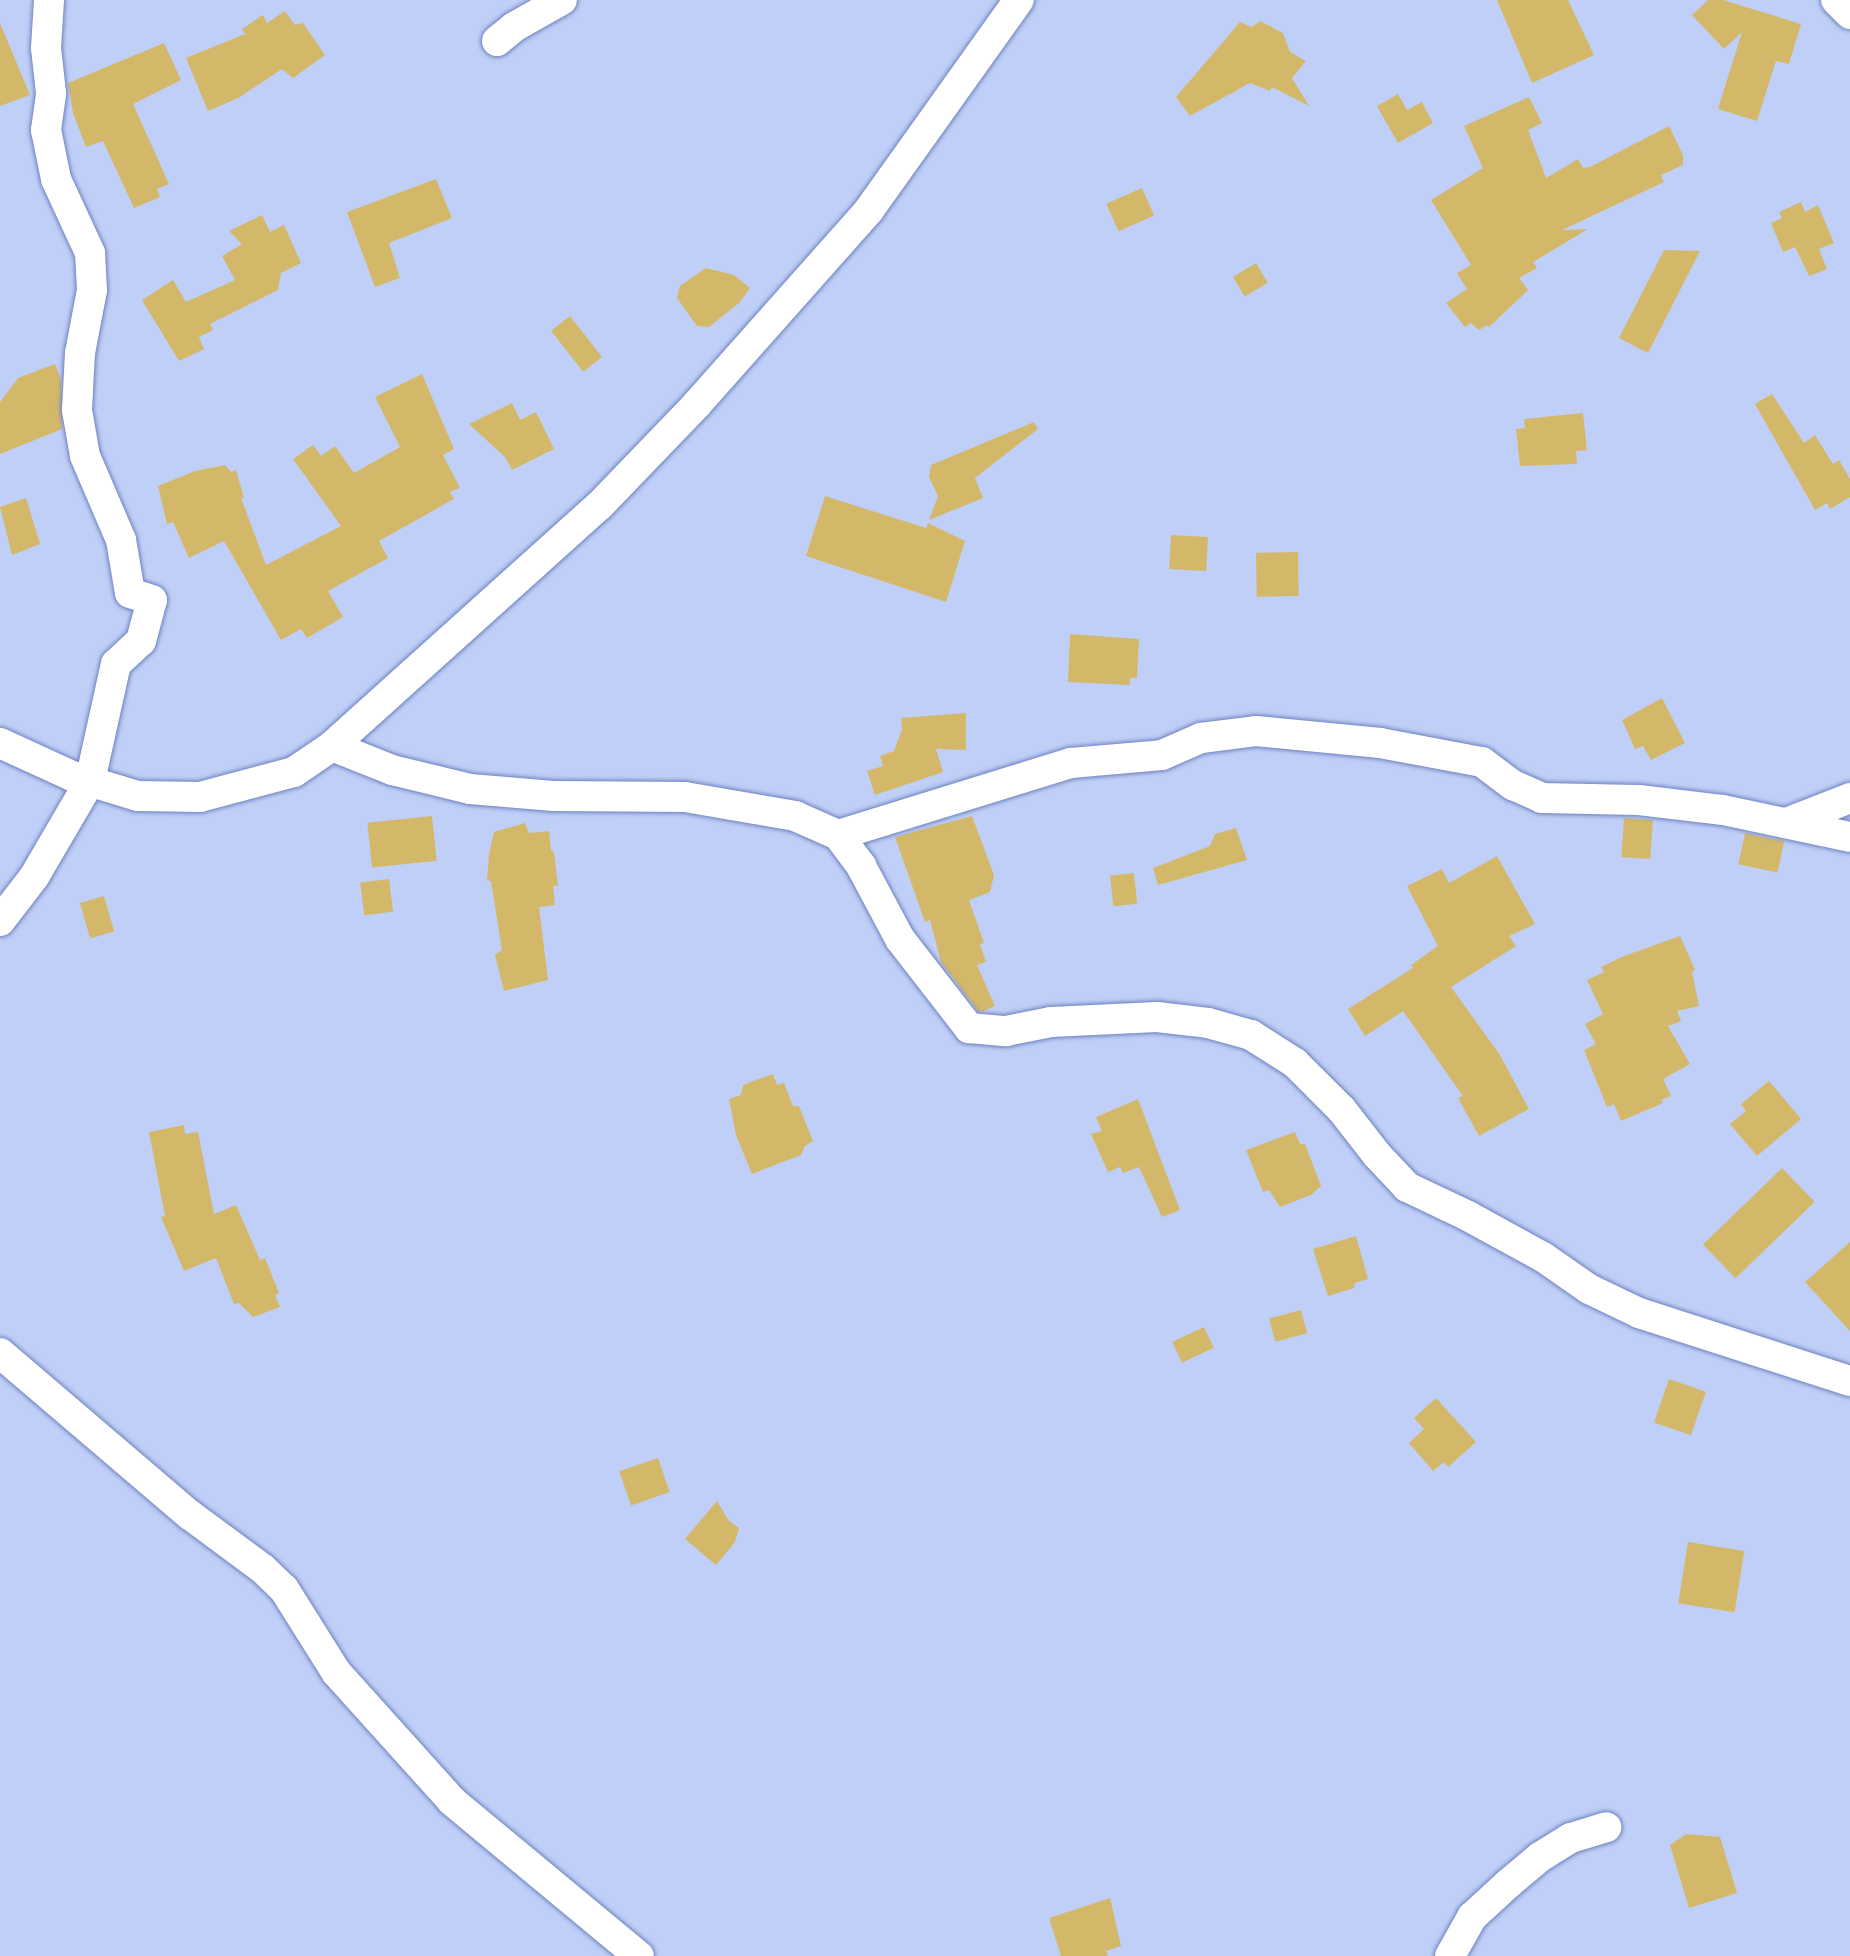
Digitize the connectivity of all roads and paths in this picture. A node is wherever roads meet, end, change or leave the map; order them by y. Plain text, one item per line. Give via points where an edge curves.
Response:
1 (49, 0) edge
2 (562, 0) edge
3 (1019, 0) edge
4 (1836, 0) edge
5 (1850, 14) edge
6 (497, 41) dead end
7 (0, 743) edge
8 (332, 746) junction
9 (90, 781) junction
10 (1850, 798) edge
11 (1786, 823) junction
12 (838, 835) junction
13 (1850, 837) edge
14 (0, 921) edge
15 (0, 1353) edge
16 (1850, 1381) edge
17 (1606, 1827) dead end
18 (639, 1956) edge
19 (1450, 1956) edge

1 - 9 street via 46,48 51,93 46,130 56,179 90,253 92,290 80,353 77,410 85,456 121,540 130,593 152,600 141,641 116,664
2 - 6 street
3 - 8 street via 869,210 697,404 599,506
4 - 5 street
7 - 9 street
8 - 9 street via 294,772 200,797 138,796
8 - 12 street via 392,770 470,789 685,797 795,816
9 - 14 street via 40,867
10 - 11 street
11 - 12 street via 1639,800 1542,798 1482,762 1380,743 1256,731 1201,738 1162,755 1071,763
11 - 13 street
12 - 16 street via 900,939 969,1028 1006,1031 1051,1022 1157,1017 1251,1035 1304,1072 1407,1187 1639,1313
15 - 18 street via 190,1515 263,1569 284,1589 336,1672 452,1801
17 - 19 street via 1571,1838 1530,1866 1472,1917

